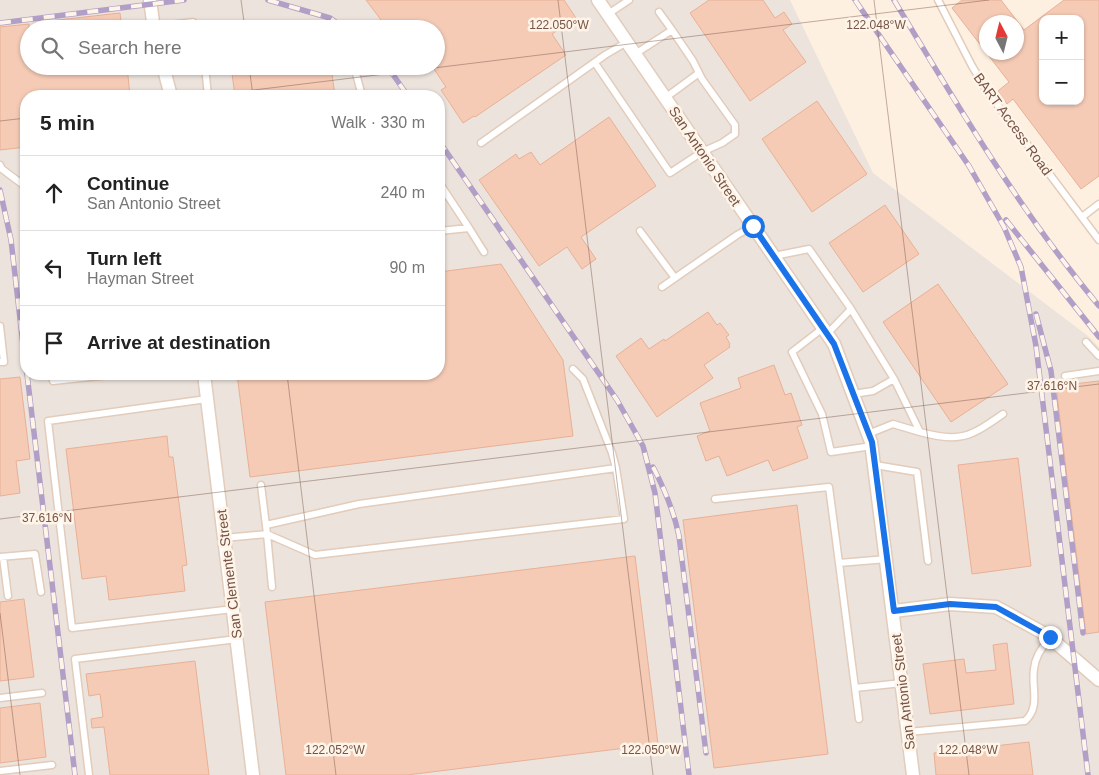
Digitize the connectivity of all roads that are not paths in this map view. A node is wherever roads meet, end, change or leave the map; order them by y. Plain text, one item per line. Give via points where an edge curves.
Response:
1 (150, 0) edge
2 (598, 0) edge
3 (629, 0) edge
4 (938, 0) edge
5 (659, 12) dead end
6 (608, 14) junction
7 (153, 20) edge
8 (672, 30) junction
9 (627, 42) junction
10 (635, 54) junction
11 (595, 63) junction
12 (699, 73) junction
13 (165, 75) edge
14 (206, 75) edge
15 (356, 75) edge
16 (169, 90) edge
17 (207, 90) edge
18 (360, 90) edge
19 (665, 98) junction
20 (481, 143) dead end
21 (702, 152) junction
22 (0, 165) edge
23 (20, 182) edge
24 (445, 192) edge
25 (1099, 204) edge
26 (1082, 217) junction
27 (753, 226) junction
28 (469, 228) junction
29 (445, 231) edge
30 (640, 231) dead end
31 (1099, 240) edge
32 (484, 252) dead end
33 (773, 256) junction
34 (675, 278) junction
35 (662, 287) dead end
36 (851, 309) junction
37 (0, 326) edge
38 (825, 331) junction
39 (1086, 342) dead end
40 (1099, 356) edge
41 (0, 362) edge
42 (573, 368) dead end
43 (1099, 371) edge
44 (1065, 376) dead end
45 (62, 380) edge
46 (205, 380) edge
47 (894, 380) junction
48 (53, 381) dead end
49 (853, 394) junction
50 (207, 399) junction
51 (1003, 414) dead end
52 (920, 432) junction
53 (870, 440) junction
54 (874, 465) junction
55 (616, 468) junction
56 (261, 484) dead end
57 (715, 499) dead end
58 (266, 525) junction
59 (267, 534) junction
60 (224, 538) junction
61 (1, 557) edge
62 (887, 559) junction
63 (928, 561) dead end
64 (839, 563) junction
65 (272, 587) dead end
66 (41, 592) dead end
67 (8, 596) dead end
68 (233, 608) junction
69 (894, 611) junction
70 (1050, 637) junction
71 (236, 639) junction
72 (1099, 680) edge
73 (902, 683) junction
74 (855, 688) junction
75 (42, 693) dead end
76 (0, 698) edge
77 (859, 719) dead end
78 (908, 732) junction
79 (52, 765) dead end
80 (0, 771) edge
81 (89, 775) edge
82 (253, 775) edge
83 (913, 775) edge

1 - 7 street
2 - 6 street, San Antonio Street
3 - 6 lane
4 - 26 lane, BART Access Road via 987,91
5 - 8 lane
6 - 9 street, San Antonio Street
8 - 10 lane
8 - 12 lane
9 - 10 street, San Antonio Street
9 - 11 lane
10 - 19 street, San Antonio Street
11 - 20 lane
11 - 21 lane via 670,173
12 - 19 lane
12 - 21 lane via 735,125 735,134
13 - 16 street
14 - 17 lane
15 - 18 lane
19 - 21 street, San Antonio Street
21 - 27 street, San Antonio Street
22 - 23 lane
24 - 28 lane
25 - 26 lane
26 - 31 lane, BART Access Road
27 - 33 street, San Antonio Street
27 - 34 lane
28 - 29 lane
28 - 32 lane
30 - 34 lane
33 - 36 lane via 809,249
33 - 38 street, San Antonio Street
34 - 35 lane
36 - 38 lane
36 - 47 lane
37 - 41 lane via 4,362
38 - 49 street, San Antonio Street via 834,344
38 - 53 lane via 792,352 822,414 831,452
39 - 40 lane
42 - 55 lane via 582,379
43 - 44 lane
45 - 48 lane
46 - 50 street, San Clemente Street
47 - 49 lane via 872,391
47 - 52 lane
49 - 53 street, San Antonio Street
50 - 60 street, San Clemente Street
50 - 68 lane via 48,421 72,628
51 - 52 lane via 983,428 957,439
52 - 53 lane via 892,424
53 - 54 street, San Antonio Street
54 - 62 street, San Antonio Street
54 - 63 lane via 917,472
55 - 58 lane via 359,504
55 - 59 lane via 624,519 315,555
56 - 58 lane
57 - 64 lane via 830,487
58 - 59 lane
59 - 60 lane
59 - 65 lane
60 - 68 street, San Clemente Street
61 - 66 lane via 35,554
61 - 67 lane
62 - 64 lane
62 - 69 street, San Antonio Street
64 - 74 lane
68 - 71 street, San Clemente Street
69 - 70 street via 950,604 996,607
69 - 73 street, San Antonio Street
70 - 72 street
70 - 78 lane via 1039,651 1034,668 1035,700 1032,714 1025,721
71 - 81 lane via 75,659
71 - 82 street, San Clemente Street
73 - 74 lane
73 - 78 street, San Antonio Street
74 - 77 lane
75 - 76 lane
78 - 83 street, San Antonio Street
79 - 80 lane

